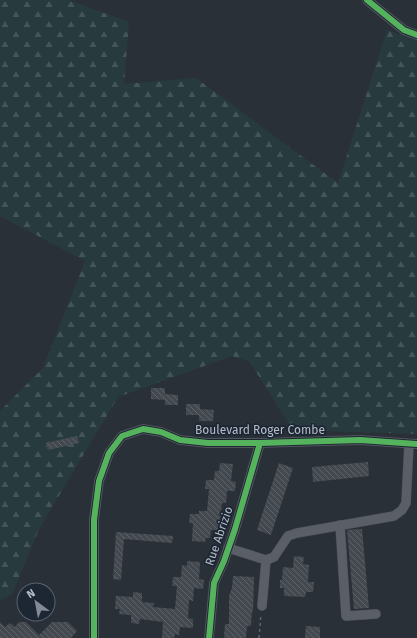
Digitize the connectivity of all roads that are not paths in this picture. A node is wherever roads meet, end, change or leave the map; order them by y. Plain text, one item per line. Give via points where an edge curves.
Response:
1 (367, 0) edge
2 (417, 35) edge
3 (260, 443) junction
4 (413, 444) edge
5 (340, 525) junction
6 (228, 548) junction
7 (266, 560) junction
8 (262, 606) road end
9 (376, 614) dead end
10 (94, 638) edge
11 (209, 638) edge

1 - 2 street via 404,30
3 - 4 street, Boulevard Roger Combe via 360,440
3 - 6 street, Rue Abrizio
3 - 10 street, Boulevard Roger Combe via 180,440 161,432 143,429 122,436 109,453 99,481 94,520
4 - 5 street via 406,503 402,510 394,516
5 - 7 street via 288,536 274,557
5 - 9 street via 346,616
6 - 7 street
6 - 11 street, Rue Abrizio via 214,583
7 - 8 street

